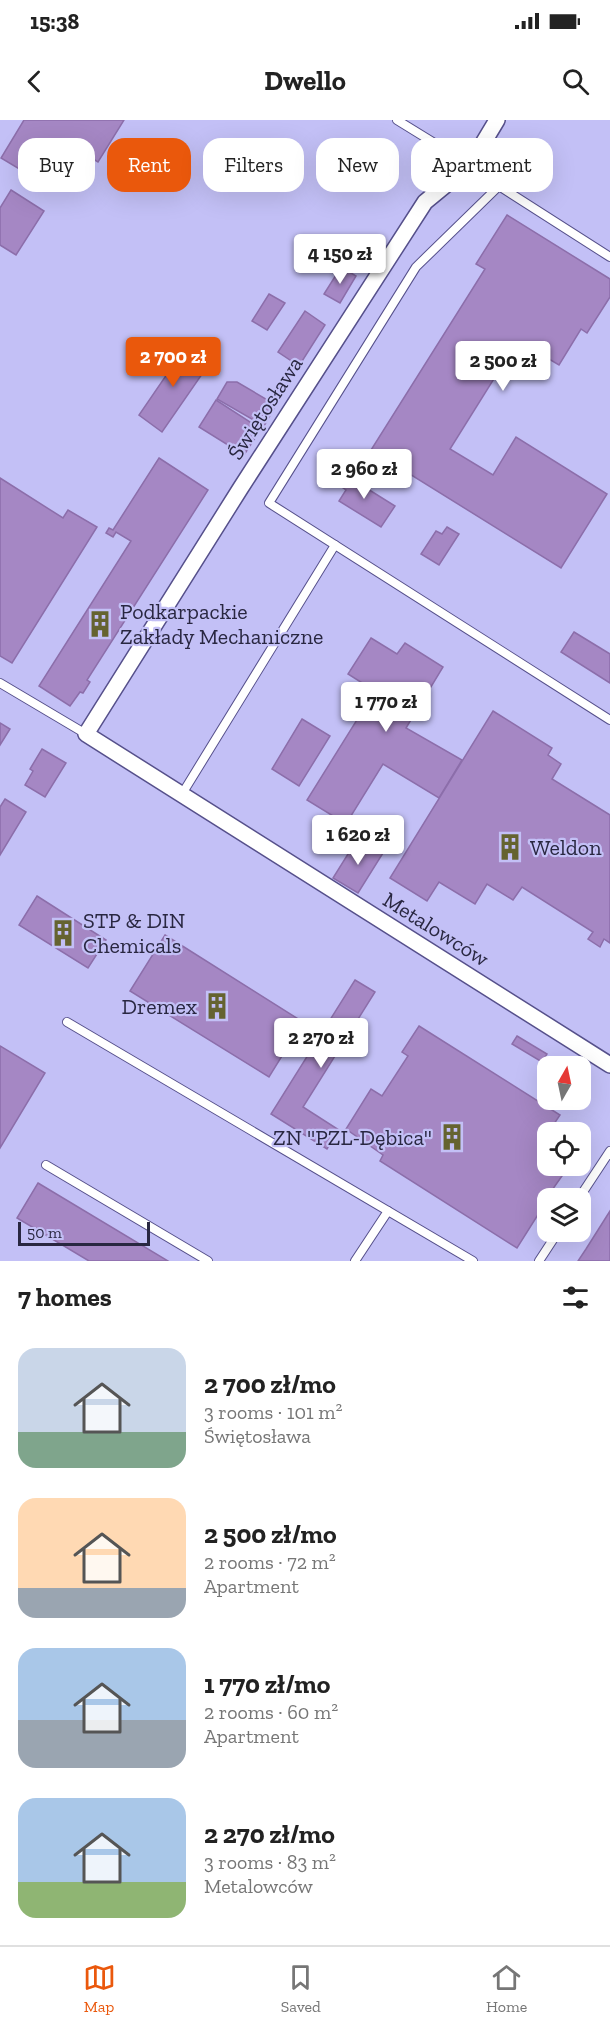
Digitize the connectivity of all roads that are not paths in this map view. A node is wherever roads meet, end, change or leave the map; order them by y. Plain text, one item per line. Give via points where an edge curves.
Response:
1 (397, 120) edge
2 (497, 120) edge
3 (426, 138) edge
4 (486, 138) edge
5 (437, 192) edge
6 (610, 257) edge
7 (334, 545) junction
8 (0, 683) edge
9 (610, 720) edge
10 (86, 734) junction
11 (181, 795) junction
12 (67, 1022) dead end
13 (610, 1065) edge
14 (610, 1151) edge
15 (46, 1165) dead end
16 (586, 1188) edge
17 (387, 1211) junction
18 (551, 1242) edge
19 (208, 1261) edge
20 (355, 1261) edge
21 (473, 1261) edge
22 (539, 1261) edge

1 - 3 lane
2 - 4 street, Świętosława
5 - 10 street, Świętosława via 425,202
6 - 7 lane via 499,186 416,267 269,503
7 - 9 lane
7 - 11 lane
8 - 10 lane
10 - 11 street, Metalowców
11 - 13 street, Metalowców
12 - 17 lane
14 - 16 lane
15 - 19 lane
17 - 20 lane
17 - 21 lane
18 - 22 lane

